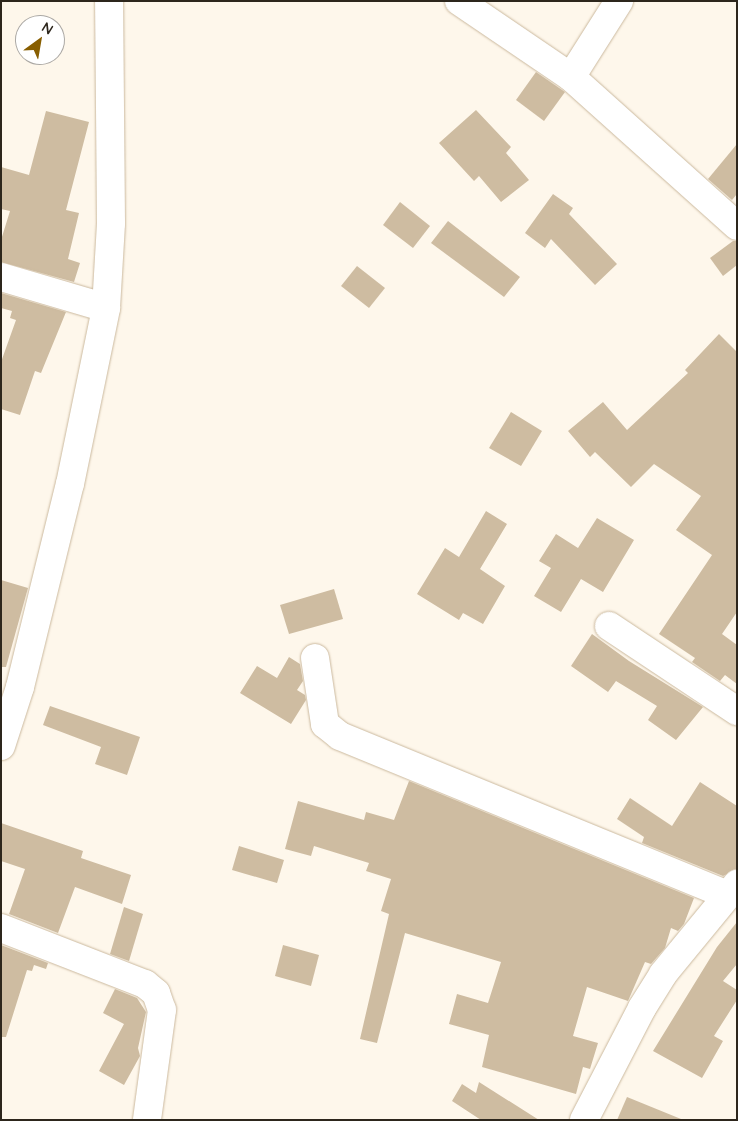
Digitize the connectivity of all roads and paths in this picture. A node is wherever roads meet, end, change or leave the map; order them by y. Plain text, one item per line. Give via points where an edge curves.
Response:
1 (109, 1) edge
2 (459, 1) edge
3 (619, 1) edge
4 (570, 77) junction
5 (737, 226) edge
6 (1, 277) edge
7 (106, 308) junction
8 (609, 626) dead end
9 (315, 658) dead end
10 (737, 712) edge
11 (1, 746) edge
12 (732, 889) edge
13 (1, 928) edge
14 (147, 1120) edge
15 (584, 1120) edge

1 - 7 street via 112,204
2 - 4 street
3 - 4 street
4 - 5 street
6 - 7 street
7 - 11 street via 70,484 20,687
8 - 10 street
9 - 12 street via 325,724 340,736
12 - 15 street via 663,974
13 - 14 street via 145,984 156,993 162,1010

